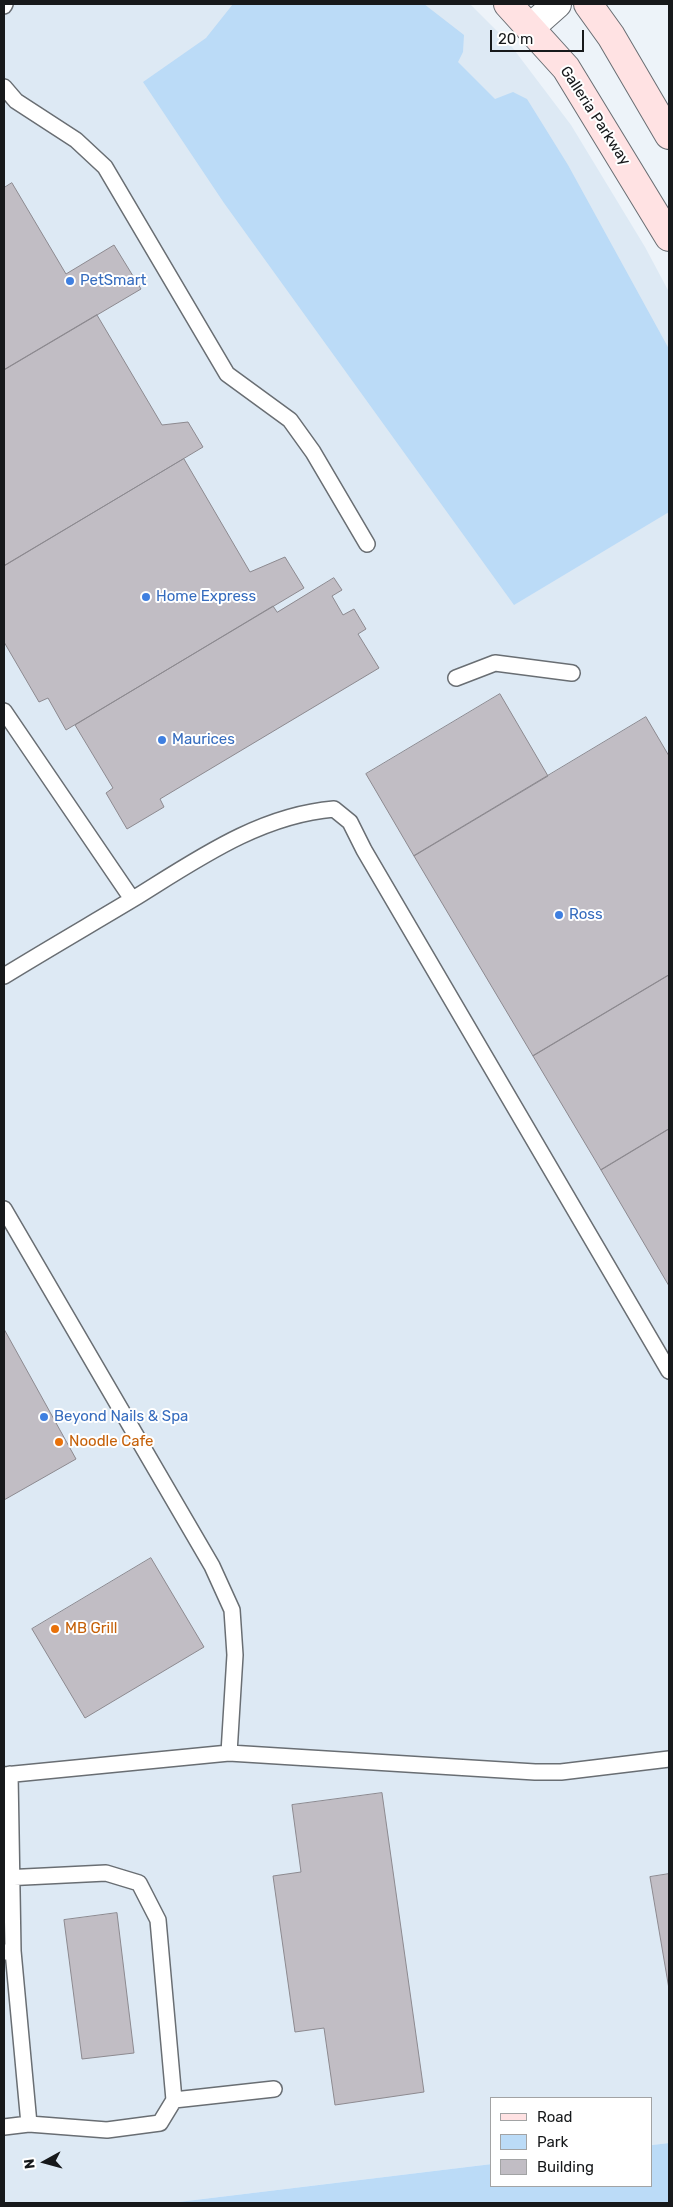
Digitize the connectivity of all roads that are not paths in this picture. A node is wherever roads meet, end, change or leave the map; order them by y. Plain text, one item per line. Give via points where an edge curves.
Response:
1 (508, 4) edge
2 (557, 4) edge
3 (588, 4) edge
4 (530, 28) junction
5 (4, 87) edge
6 (669, 135) edge
7 (669, 237) edge
8 (367, 544) dead end
9 (572, 673) dead end
10 (456, 678) dead end
11 (4, 711) edge
12 (132, 899) junction
13 (4, 976) edge
14 (4, 1208) edge
15 (669, 1371) edge
16 (229, 1753) junction
17 (669, 1759) edge
18 (7, 1775) edge
19 (8, 1877) edge
20 (9, 1951) edge
21 (274, 2089) dead end
22 (174, 2100) junction
23 (30, 2124) junction
24 (4, 2128) edge

1 - 4 street, Galleria Parkway
2 - 4 street
3 - 6 street via 611,36
4 - 7 street, Galleria Parkway via 566,68
5 - 8 lane via 16,100 76,140 105,167 227,374 290,420 313,452
9 - 10 lane via 495,663
11 - 12 lane
12 - 13 lane
12 - 15 lane via 230,840 277,821 309,811 334,808 350,822
14 - 16 lane via 207,1558 232,1610 235,1655
16 - 17 lane via 534,1772 562,1772
16 - 18 lane
18 - 19 lane
19 - 20 lane
19 - 22 lane via 106,1873 139,1883 158,1920
20 - 23 lane
21 - 22 lane
22 - 23 lane via 160,2123 106,2130
23 - 24 lane

